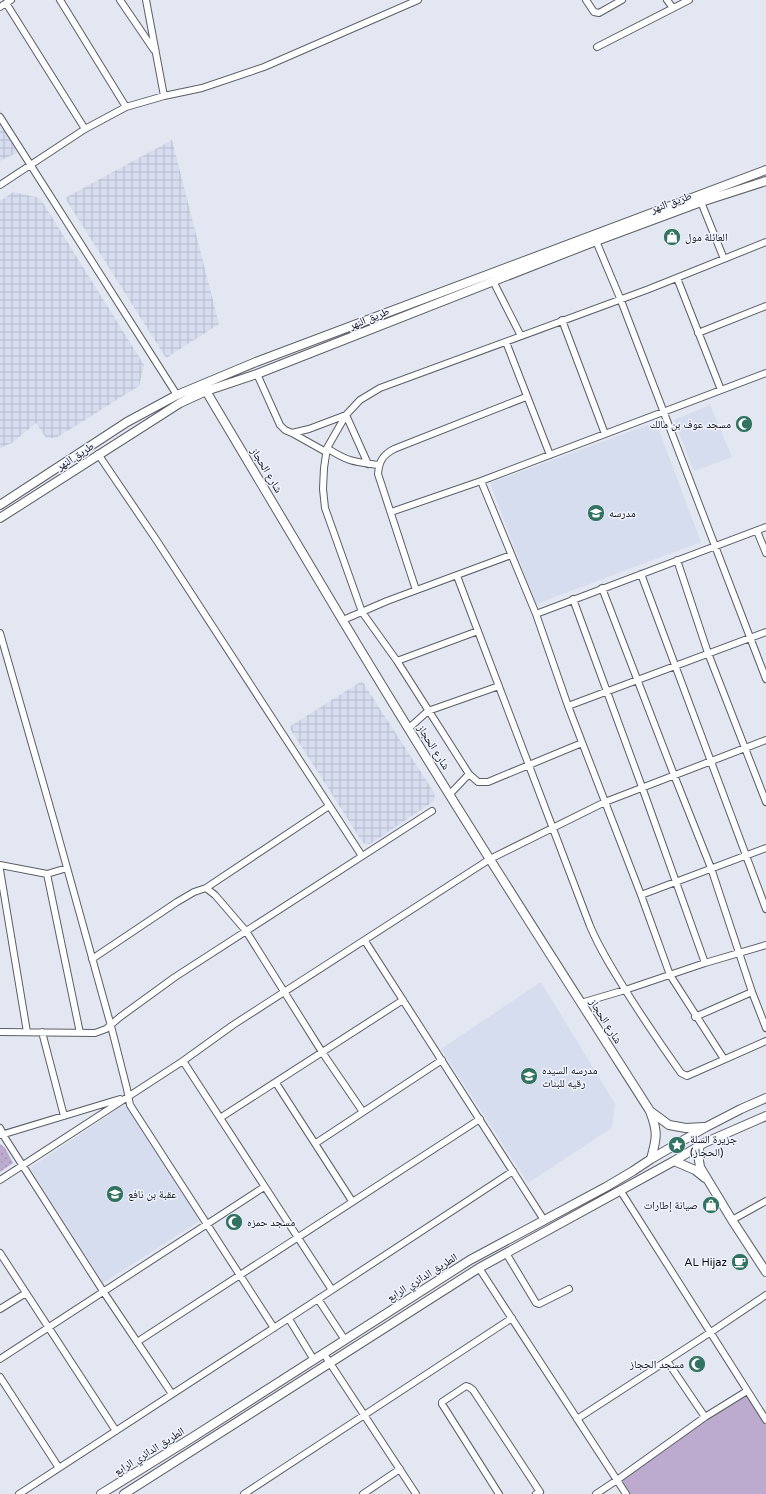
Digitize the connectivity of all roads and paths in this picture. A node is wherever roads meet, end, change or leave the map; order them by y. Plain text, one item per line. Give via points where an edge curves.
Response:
1 (60, 0) edge
2 (120, 0) edge
3 (146, 0) edge
4 (418, 0) edge
5 (586, 0) edge
6 (622, 0) edge
7 (668, 0) edge
8 (689, 0) edge
9 (6, 4) edge
10 (673, 8) junction
11 (597, 47) dead end
12 (156, 52) junction
13 (164, 96) junction
14 (126, 107) junction
15 (0, 117) edge
16 (85, 129) junction
17 (31, 165) junction
18 (763, 171) edge
19 (765, 181) edge
20 (0, 185) edge
21 (702, 202) junction
22 (596, 241) junction
23 (766, 242) edge
24 (724, 259) junction
25 (677, 278) junction
26 (493, 281) junction
27 (620, 298) junction
28 (766, 306) edge
29 (562, 320) junction
30 (698, 333) junction
31 (521, 336) junction
32 (506, 342) junction
33 (766, 373) edge
34 (257, 374) junction
35 (721, 390) junction
36 (206, 391) junction
37 (177, 395) junction
38 (526, 397) junction
39 (664, 412) junction
40 (346, 415) junction
41 (292, 433) junction
42 (605, 434) junction
43 (327, 450) junction
44 (98, 454) junction
45 (550, 455) junction
46 (368, 464) junction
47 (379, 465) junction
48 (481, 481) junction
49 (0, 505) edge
50 (391, 512) junction
51 (0, 518) edge
52 (766, 528) edge
53 (758, 531) junction
54 (715, 546) junction
55 (766, 553) edge
56 (511, 555) junction
57 (677, 560) junction
58 (641, 574) junction
59 (457, 576) junction
60 (602, 588) junction
61 (416, 590) junction
62 (573, 599) junction
63 (362, 612) junction
64 (536, 614) junction
65 (343, 620) junction
66 (478, 631) junction
67 (766, 632) edge
68 (0, 633) edge
69 (750, 638) junction
70 (708, 653) junction
71 (397, 661) junction
72 (675, 667) junction
73 (766, 679) edge
74 (638, 681) junction
75 (499, 686) junction
76 (606, 692) junction
77 (568, 706) junction
78 (428, 711) junction
79 (409, 728) junction
80 (766, 740) edge
81 (582, 743) junction
82 (746, 748) junction
83 (711, 761) junction
84 (529, 766) junction
85 (469, 774) junction
86 (674, 775) junction
87 (642, 787) junction
88 (450, 794) junction
89 (605, 802) junction
90 (766, 802) edge
91 (329, 806) junction
92 (432, 812) dead end
93 (552, 828) junction
94 (766, 848) edge
95 (746, 855) junction
96 (362, 856) junction
97 (490, 859) junction
98 (0, 866) edge
99 (67, 868) junction
100 (711, 868) junction
101 (0, 870) edge
102 (47, 874) junction
103 (676, 882) junction
104 (206, 888) junction
105 (641, 895) junction
106 (766, 909) edge
107 (8, 917) junction
108 (0, 918) edge
109 (246, 932) junction
110 (365, 941) junction
111 (766, 945) edge
112 (740, 953) junction
113 (92, 959) junction
114 (704, 963) junction
115 (670, 975) junction
116 (625, 990) junction
117 (284, 992) junction
118 (752, 992) junction
119 (403, 1000) junction
120 (581, 1003) junction
121 (695, 1017) junction
122 (111, 1026) junction
123 (766, 1028) edge
124 (0, 1032) edge
125 (27, 1032) junction
126 (42, 1032) junction
127 (80, 1033) junction
128 (766, 1041) edge
129 (322, 1052) junction
130 (724, 1059) junction
131 (442, 1060) junction
132 (182, 1061) junction
133 (276, 1083) junction
134 (128, 1097) junction
135 (766, 1098) edge
136 (650, 1111) junction
137 (363, 1112) junction
138 (64, 1116) junction
139 (766, 1116) edge
140 (220, 1118) junction
141 (480, 1119) junction
142 (706, 1127) junction
143 (0, 1128) edge
144 (2, 1135) edge
145 (316, 1143) junction
146 (700, 1145) junction
147 (650, 1159) junction
148 (674, 1161) junction
149 (24, 1165) junction
150 (513, 1171) junction
151 (0, 1180) edge
152 (708, 1182) junction
153 (264, 1187) junction
154 (620, 1190) junction
155 (352, 1201) junction
156 (766, 1201) edge
157 (544, 1220) junction
158 (732, 1220) junction
159 (207, 1224) junction
160 (297, 1237) junction
161 (0, 1253) edge
162 (506, 1253) junction
163 (479, 1268) junction
164 (766, 1272) edge
165 (240, 1274) junction
166 (570, 1289) dead end
167 (332, 1290) junction
168 (103, 1291) junction
169 (26, 1293) junction
170 (766, 1295) edge
171 (318, 1299) junction
172 (0, 1309) edge
173 (512, 1318) junction
174 (288, 1319) junction
175 (48, 1327) junction
176 (274, 1328) junction
177 (711, 1332) junction
178 (345, 1340) junction
179 (137, 1342) junction
180 (324, 1354) junction
181 (0, 1359) edge
182 (314, 1360) junction
183 (667, 1361) junction
184 (330, 1363) junction
185 (0, 1377) edge
186 (747, 1391) junction
187 (172, 1394) junction
188 (364, 1415) junction
189 (577, 1418) junction
190 (705, 1418) junction
191 (766, 1420) edge
192 (116, 1431) junction
193 (59, 1468) junction
194 (400, 1469) junction
195 (617, 1480) junction
196 (136, 1491) edge
197 (539, 1493) edge
198 (19, 1494) edge
199 (101, 1494) edge
200 (124, 1494) edge
201 (244, 1494) edge
202 (363, 1494) edge
203 (416, 1494) edge
204 (499, 1494) edge
205 (596, 1494) edge
206 (626, 1494) edge

1 - 14 street
2 - 12 street
3 - 12 street
4 - 13 street via 264,67 202,88
5 - 6 street via 594,12 599,13
7 - 10 street
8 - 10 street
9 - 16 street
10 - 11 street
12 - 13 street
13 - 14 street
14 - 16 street
15 - 17 street
16 - 17 street
17 - 20 street
17 - 37 street
18 - 19 main road
18 - 37 main road, طريق النهر via 262,360
19 - 21 main road, طريق النهر
21 - 22 main road, طريق النهر
21 - 24 street
22 - 26 main road, طريق النهر
22 - 27 street
23 - 24 street
24 - 25 street
25 - 27 street
25 - 30 street
26 - 31 street
26 - 34 main road, طريق النهر
27 - 29 street
27 - 39 street
28 - 30 street
29 - 31 street
29 - 42 street
30 - 35 street
31 - 32 street
32 - 38 street
32 - 40 street via 380,388 360,400
33 - 35 street
34 - 36 main road, طريق النهر
34 - 41 street via 280,425
35 - 39 street
36 - 44 main road, طريق النهر via 180,403
36 - 65 main road, شارع الحجاز
37 - 49 main road, طريق النهر via 127,422
38 - 45 street
38 - 47 street via 394,449 387,453
39 - 42 street
39 - 54 street
40 - 41 street
40 - 43 street
40 - 46 street
41 - 43 street
42 - 45 street
43 - 46 street via 349,461
43 - 63 street via 323,489 325,508
44 - 51 main road, طريق النهر
44 - 91 street
45 - 48 street
46 - 47 street
47 - 50 street via 378,474
48 - 50 street
48 - 56 street
50 - 61 street
52 - 53 street
53 - 54 street
53 - 55 street
54 - 57 street
54 - 69 street
56 - 59 street
56 - 64 street
57 - 58 street
57 - 70 street
58 - 60 street
58 - 72 street
59 - 61 street
59 - 66 street
60 - 62 street
60 - 74 street
61 - 63 street
62 - 64 street
62 - 76 street
63 - 65 street
63 - 71 street
64 - 77 street
65 - 79 main road, شارع الحجاز
66 - 71 street
66 - 75 street
67 - 69 street
68 - 99 street
69 - 70 street
69 - 73 street
70 - 72 street
70 - 82 street
71 - 78 street
72 - 74 street
72 - 83 street
74 - 76 street
74 - 86 street
75 - 78 street
75 - 84 street
76 - 77 street
76 - 87 street
77 - 81 street
78 - 79 street
78 - 85 street
79 - 88 main road, شارع الحجاز
80 - 82 street
81 - 84 street
81 - 89 street
82 - 83 street
82 - 90 street
83 - 86 street
83 - 95 street
84 - 85 street via 483,783
84 - 93 street
85 - 88 street
86 - 87 street
86 - 100 street
87 - 89 street
87 - 103 street
88 - 97 main road, شارع الحجاز
89 - 93 street
89 - 105 street
91 - 96 street
91 - 104 street
92 - 96 street
93 - 97 street
93 - 116 street via 599,948
94 - 95 street
95 - 100 street
95 - 106 street
96 - 109 street
97 - 110 street
97 - 120 main road, شارع الحجاز
98 - 102 street
99 - 102 street
99 - 113 street
100 - 103 street
100 - 112 street
101 - 107 street
102 - 127 street
103 - 105 street
103 - 114 street
104 - 109 street
104 - 113 street via 177,902
105 - 115 street
107 - 108 street
107 - 125 street
109 - 117 street
109 - 122 street via 175,977
110 - 117 street
110 - 119 street
111 - 112 street
112 - 114 street
112 - 118 street
113 - 122 street
114 - 115 street
115 - 116 street
115 - 121 street
116 - 120 street
116 - 130 street via 681,1073 686,1076
117 - 129 street
117 - 132 street
118 - 121 street
118 - 123 street
119 - 129 street
119 - 131 street
120 - 136 main road, شارع الحجاز
121 - 130 street
122 - 127 street via 95,1033
122 - 134 street
124 - 125 street
125 - 126 street
126 - 127 street
126 - 138 street
128 - 130 street
129 - 133 street
129 - 137 street
131 - 137 street
131 - 141 street
132 - 134 street
132 - 140 street
133 - 140 street
133 - 145 street
134 - 138 street
134 - 149 street
134 - 159 street via 130,1105
135 - 142 main road, الطريق الدائري الرابع
136 - 142 main road, شارع الحجاز via 669,1125 686,1128
136 - 147 main road, شارع الحجاز via 656,1126
137 - 145 street
138 - 144 street
139 - 146 main road, الطريق الدائري الرابع
140 - 153 street
141 - 150 street
141 - 155 street
142 - 147 main road, الطريق الدائري الرابع
143 - 144 street
144 - 149 street
145 - 155 street
146 - 148 main road, الطريق الدائري الرابع
146 - 152 main road via 698,1160
147 - 157 main road, الطريق الدائري الرابع
148 - 152 main road via 695,1170
148 - 154 main road, الطريق الدائري الرابع
149 - 151 street
149 - 168 street
150 - 157 street
150 - 167 street
152 - 158 main road
153 - 159 street
153 - 160 street
154 - 162 main road, الطريق الدائري الرابع
154 - 177 street
155 - 160 street
156 - 158 street
157 - 178 main road, الطريق الدائري الرابع via 470,1260
158 - 164 main road
159 - 165 street
159 - 168 street
160 - 165 street
160 - 167 street
161 - 169 street
162 - 163 main road, الطريق الدائري الرابع
162 - 166 street via 536,1303 539,1304
163 - 173 street
163 - 184 main road, الطريق الدائري الرابع
165 - 176 street
165 - 179 street
167 - 171 street
168 - 175 street
168 - 179 street
169 - 172 street
169 - 175 street
170 - 177 street
171 - 174 street
171 - 178 street
173 - 188 street
173 - 189 street
174 - 176 street
174 - 182 street
175 - 181 street
175 - 192 street
176 - 187 street
177 - 183 street
177 - 186 street
178 - 180 main road, الطريق الدائري الرابع
179 - 187 street
180 - 182 main road, الطريق الدائري الرابع
180 - 184 street
182 - 199 main road, الطريق الدائري الرابع
183 - 189 street
183 - 190 street
184 - 188 street
184 - 196 main road, الطريق الدائري الرابع
185 - 193 street
186 - 190 street
186 - 191 street
187 - 192 street
188 - 194 street
188 - 201 street
189 - 195 street
190 - 195 street
192 - 193 street
193 - 198 street
194 - 202 street
194 - 203 street
195 - 205 street
195 - 206 street
196 - 200 main road, الطريق الدائري الرابع
197 - 204 street via 473,1390 466,1386 446,1398 442,1404

